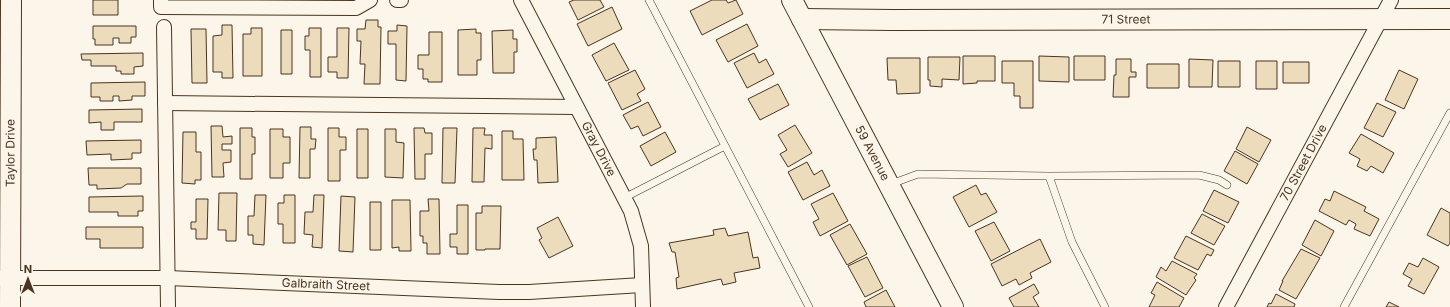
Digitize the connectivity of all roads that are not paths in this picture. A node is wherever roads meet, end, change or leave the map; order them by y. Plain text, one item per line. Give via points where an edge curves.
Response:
1 (11, 0) edge
2 (161, 0) edge
3 (370, 0) edge
4 (397, 0) edge
5 (401, 0) edge
6 (521, 0) edge
7 (649, 0) edge
8 (792, 0) edge
9 (1391, 0) edge
10 (802, 19) junction
11 (1381, 19) junction
12 (1450, 19) edge
13 (164, 27) dead end
14 (165, 103) junction
15 (576, 107) junction
16 (1450, 113) edge
17 (725, 146) junction
18 (1049, 176) junction
19 (889, 185) junction
20 (1227, 185) dead end
21 (624, 198) junction
22 (5, 278) edge
23 (168, 278) junction
24 (642, 285) junction
25 (10, 307) edge
26 (168, 307) edge
27 (643, 307) edge
28 (809, 307) edge
29 (953, 307) edge
30 (1105, 307) edge
31 (1226, 307) edge
32 (1344, 307) edge

1 - 22 street, Taylor Drive
2 - 3 street via 161,7 356,8
4 - 5 street
6 - 15 street, Gray Drive
7 - 17 lane
8 - 10 street, 59 Avenue
9 - 11 street, 70 Street Drive
10 - 11 street, 71 Street
10 - 19 street, 59 Avenue
11 - 12 street, 71 Street
11 - 31 street, 70 Street Drive
13 - 14 street
14 - 15 street
14 - 23 street
15 - 21 street, Gray Drive
16 - 32 lane
17 - 21 lane
17 - 28 lane
18 - 19 lane via 918,174
18 - 20 lane via 1199,175 1219,180
18 - 30 lane via 1072,242
19 - 29 street, 59 Avenue
21 - 24 street, Gray Drive via 631,211 641,246
22 - 23 street, Galbraith Street
22 - 25 street, Taylor Drive
23 - 24 street, Galbraith Street via 499,292
23 - 26 street
24 - 27 street, Gray Drive

